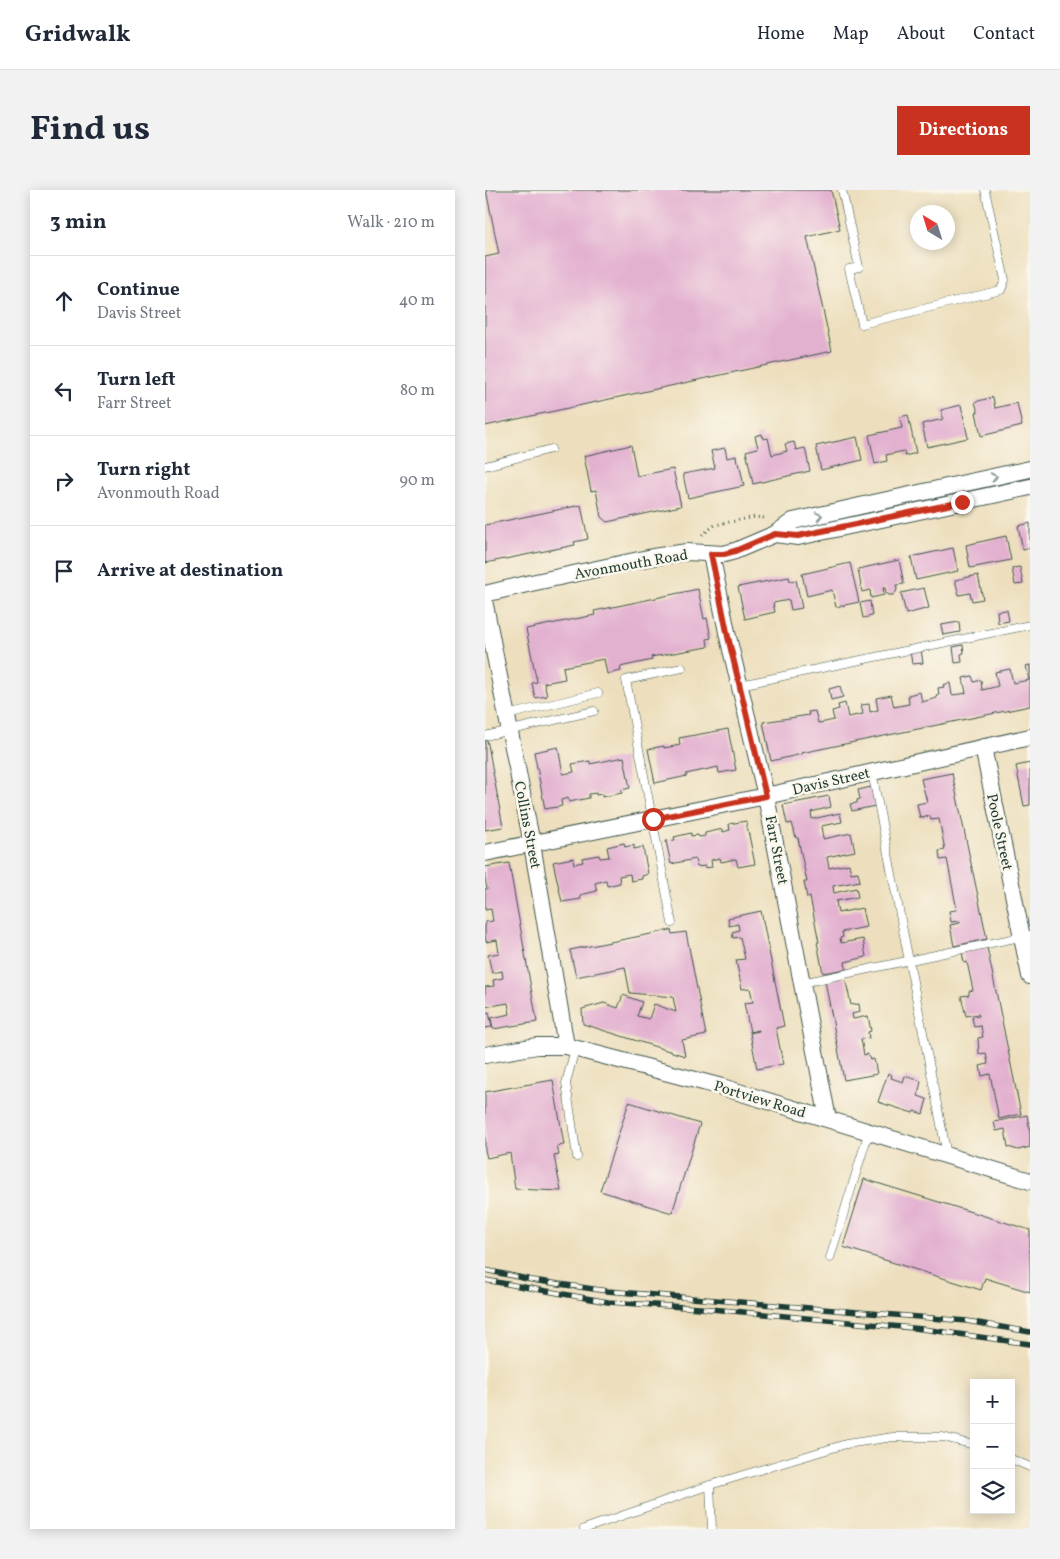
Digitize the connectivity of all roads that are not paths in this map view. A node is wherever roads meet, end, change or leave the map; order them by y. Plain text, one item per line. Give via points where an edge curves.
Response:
1 (842, 190) edge
2 (985, 190) edge
3 (551, 449) dead end
4 (485, 466) edge
5 (1030, 469) edge
6 (957, 485) junction
7 (1030, 487) edge
8 (962, 502) junction
9 (869, 504) junction
10 (873, 521) junction
11 (775, 534) junction
12 (711, 554) junction
13 (485, 594) edge
14 (485, 605) edge
15 (1030, 625) edge
16 (682, 668) dead end
17 (739, 685) junction
18 (598, 693) dead end
19 (594, 711) dead end
20 (508, 723) junction
21 (485, 736) edge
22 (1030, 737) edge
23 (983, 747) junction
24 (872, 772) junction
25 (766, 796) junction
26 (653, 819) junction
27 (531, 844) junction
28 (485, 853) edge
29 (672, 923) dead end
30 (1026, 936) edge
31 (910, 961) junction
32 (1030, 976) edge
33 (803, 983) junction
34 (570, 1047) junction
35 (485, 1055) edge
36 (828, 1119) junction
37 (869, 1131) junction
38 (947, 1155) junction
39 (577, 1156) dead end
40 (1030, 1181) edge
41 (830, 1258) dead end
42 (970, 1444) edge
43 (1015, 1461) edge
44 (1030, 1467) edge
45 (710, 1486) junction
46 (584, 1529) edge
47 (711, 1529) edge

1 - 2 lane via 859,267 849,269 862,324 1001,290 1005,280
3 - 4 lane
6 -> 5 street, Avonmouth Road
6 - 8 lane
6 - 9 street, Avonmouth Road
7 - 8 street, Avonmouth Road
8 - 10 street, Avonmouth Road
9 - 10 lane
11 -> 9 street, Avonmouth Road via 793,522
10 - 11 street, Avonmouth Road via 798,536
11 - 12 street, Avonmouth Road via 735,551
12 - 13 street, Avonmouth Road via 687,552 653,557
12 - 17 street, Farr Street
14 - 20 street, Collins Street
15 - 17 lane
16 - 26 lane via 626,680
17 - 25 street, Farr Street
18 - 20 lane
19 - 20 lane
20 - 21 lane
20 - 27 street, Collins Street
22 - 23 street, Davis Street
23 - 24 street, Davis Street
23 - 30 street, Poole Street
24 - 25 street, Davis Street
24 - 31 lane
25 - 26 street, Davis Street
25 - 33 street, Farr Street
26 - 27 street, Davis Street
26 - 29 lane
27 - 28 street, Davis Street
27 - 34 street, Collins Street
30 - 31 lane
30 - 32 street, Poole Street
31 - 33 lane
31 - 38 lane
33 - 36 street, Farr Street
34 - 35 street, Portview Road via 537,1046
34 - 36 street, Portview Road
34 - 39 lane via 565,1083
36 - 37 street, Portview Road
37 - 38 street, Portview Road
37 - 41 lane
38 - 40 street, Portview Road
42 - 45 lane via 943,1438 893,1437 855,1442
43 - 44 lane
45 - 46 lane
45 - 47 lane

